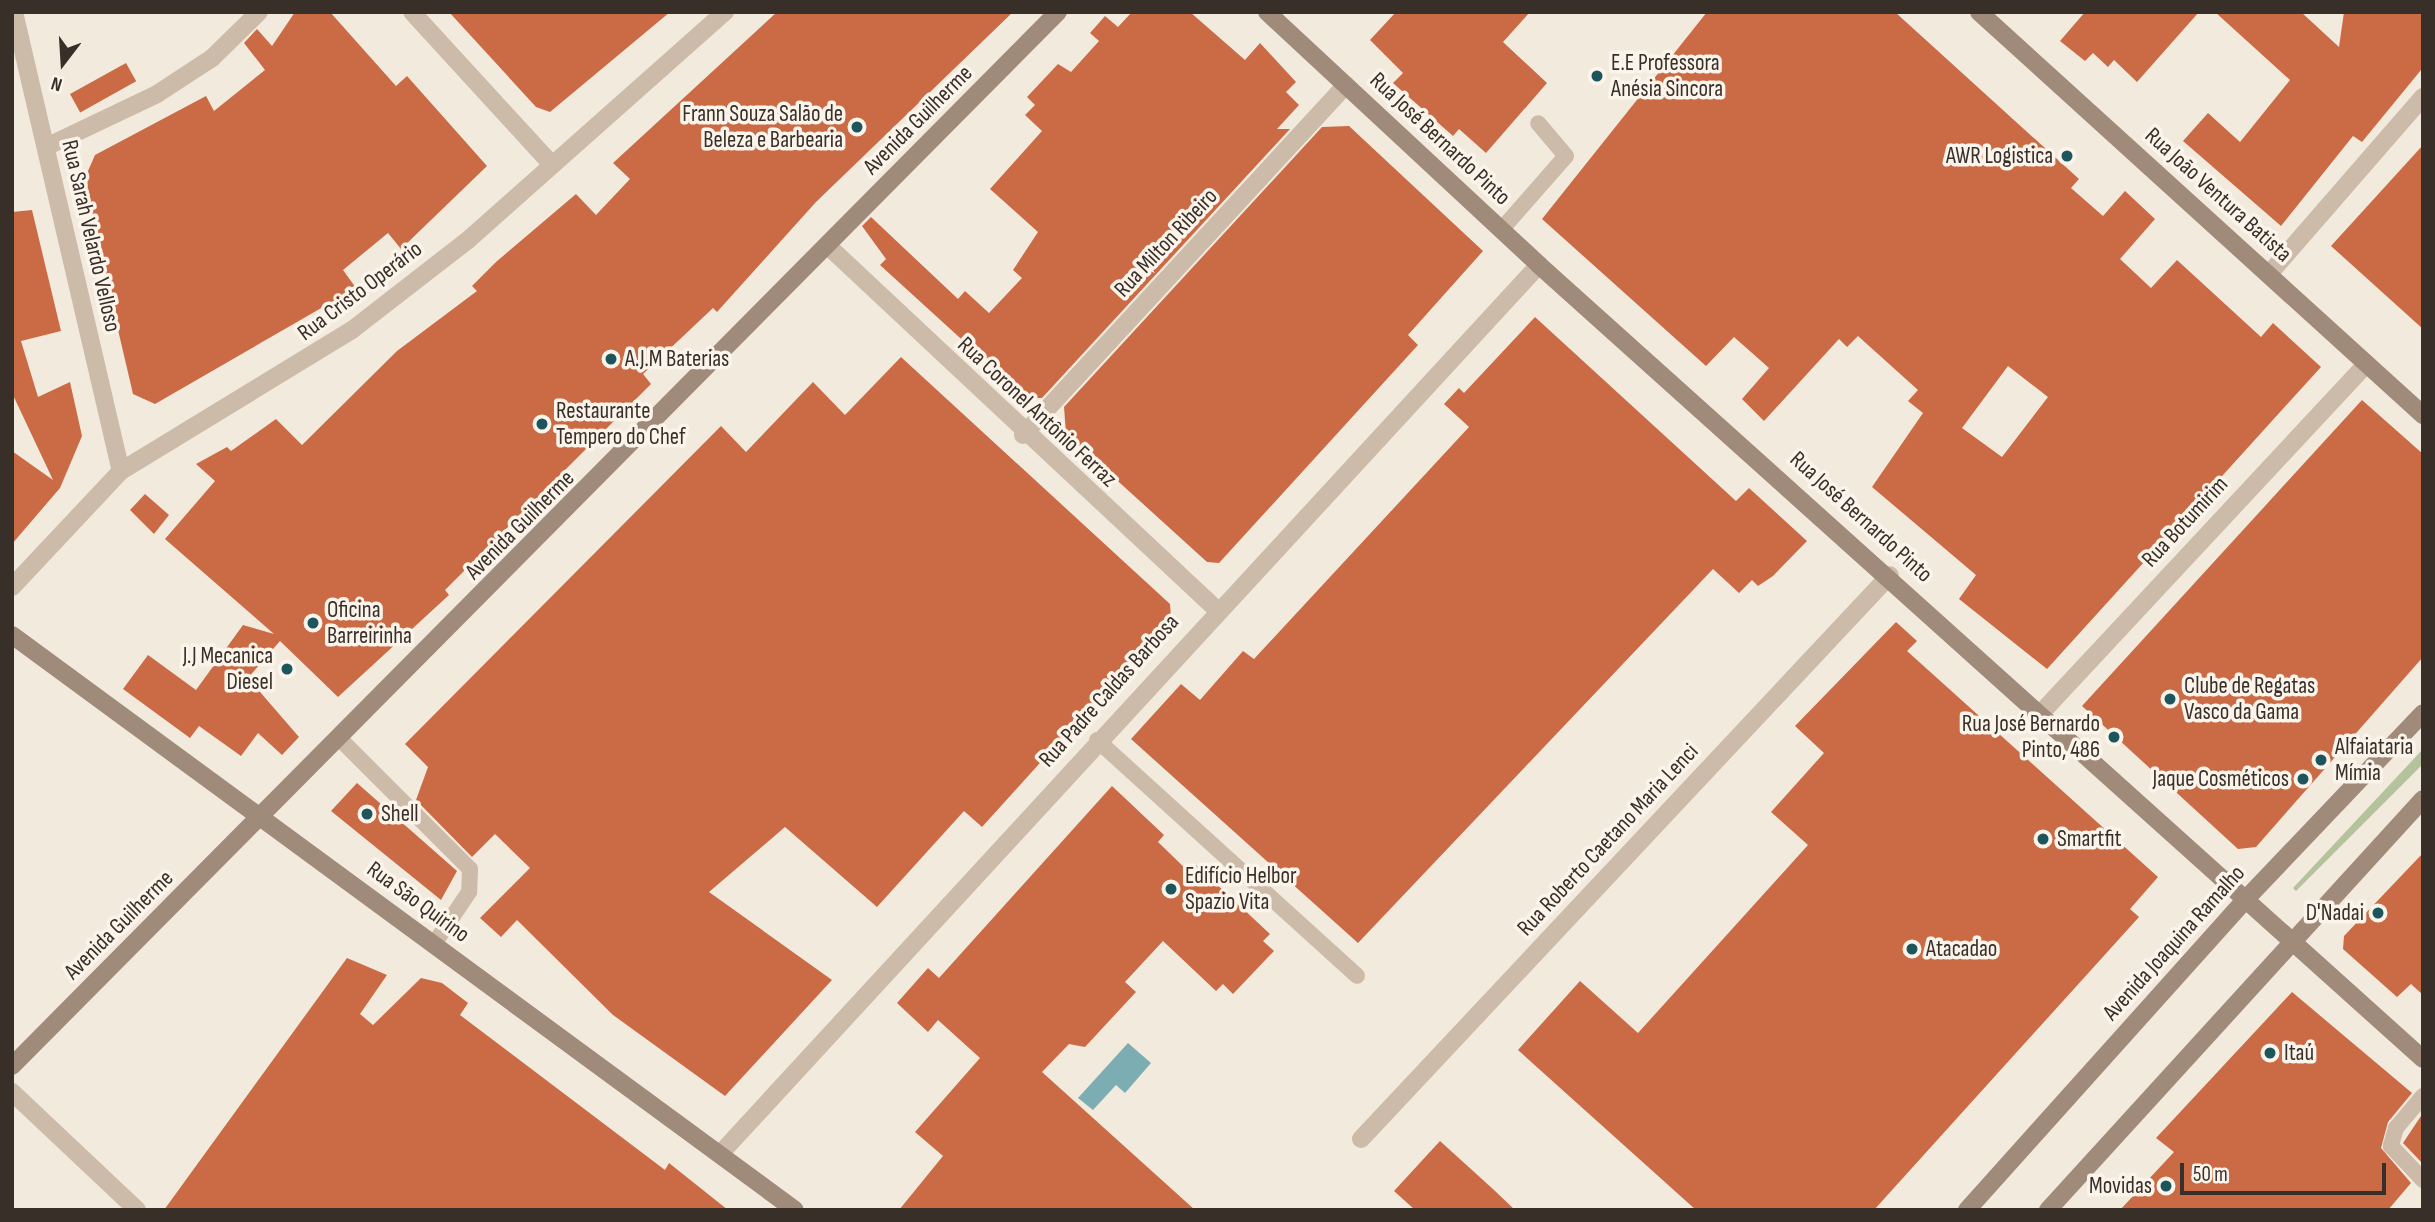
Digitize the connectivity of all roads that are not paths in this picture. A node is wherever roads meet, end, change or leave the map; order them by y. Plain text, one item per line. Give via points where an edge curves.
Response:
1 (14, 12) edge
2 (258, 12) edge
3 (412, 12) edge
4 (725, 12) edge
5 (1058, 12) edge
6 (1267, 12) edge
7 (1979, 12) edge
8 (1346, 85) junction
9 (2423, 97) edge
10 (1538, 123) dead end
11 (46, 147) junction
12 (552, 165) junction
13 (1501, 230) junction
14 (828, 247) junction
15 (1539, 265) junction
16 (2269, 274) junction
17 (2366, 364) junction
18 (2423, 415) edge
19 (1023, 435) junction
20 (121, 471) junction
21 (1890, 575) junction
22 (12, 587) edge
23 (1216, 610) junction
24 (12, 635) edge
25 (2040, 713) junction
26 (2423, 713) edge
27 (340, 739) junction
28 (1097, 740) junction
29 (2423, 799) edge
30 (262, 818) junction
31 (2245, 900) junction
32 (2292, 941) junction
33 (434, 944) junction
34 (1357, 976) dead end
35 (2423, 1059) edge
36 (12, 1066) edge
37 (12, 1092) edge
38 (2423, 1096) edge
39 (1361, 1139) dead end
40 (720, 1154) junction
41 (2423, 1180) edge
42 (137, 1210) edge
43 (795, 1210) edge
44 (1967, 1210) edge
45 (2048, 1210) edge

1 - 11 street, Rua Sarah Velardo Velloso
2 - 11 street via 212,58 157,94
3 - 12 street
4 - 12 street, Rua Cristo Operário
5 - 14 street, Avenida Guilherme
6 - 8 street, Rua José Bernardo Pinto
7 - 16 street, Rua João Ventura Batista
8 - 13 street, Rua José Bernardo Pinto
8 - 19 street, Rua Milton Ribeiro
9 - 16 street
10 - 13 lane via 1566,156
11 - 20 street, Rua Sarah Velardo Velloso
12 - 20 street, Rua Cristo Operário via 352,330
13 - 15 street, Rua José Bernardo Pinto
14 - 19 street, Rua Coronel Antônio Ferraz
14 - 27 street, Avenida Guilherme
15 - 21 street, Rua José Bernardo Pinto
15 - 23 street, Rua Padre Caldas Barbosa
16 - 17 street, Rua João Ventura Batista
17 - 18 street, Rua João Ventura Batista
17 - 25 street, Rua Botumirim
19 - 23 street, Rua Coronel Antônio Ferraz
20 - 22 street, Rua Cristo Operário
21 - 25 street, Rua José Bernardo Pinto
21 - 39 street, Rua Roberto Caetano Maria Lenci
23 - 28 street, Rua Padre Caldas Barbosa
24 - 30 street, Rua São Quirino
25 - 31 street, Rua José Bernardo Pinto
26 - 31 street, Avenida Joaquina Ramalho
27 - 30 street, Avenida Guilherme
27 - 33 lane via 470,869 469,892
28 - 34 lane
28 - 40 street, Rua Padre Caldas Barbosa
29 - 32 street
30 - 33 street, Rua São Quirino
30 - 36 street, Avenida Guilherme
31 - 32 street, Rua José Bernardo Pinto
31 - 44 street, Avenida Joaquina Ramalho
32 - 35 street, Rua José Bernardo Pinto
32 - 45 street
33 - 40 street, Rua São Quirino
37 - 42 street
38 - 41 lane via 2396,1128 2391,1146
40 - 43 street, Rua São Quirino

